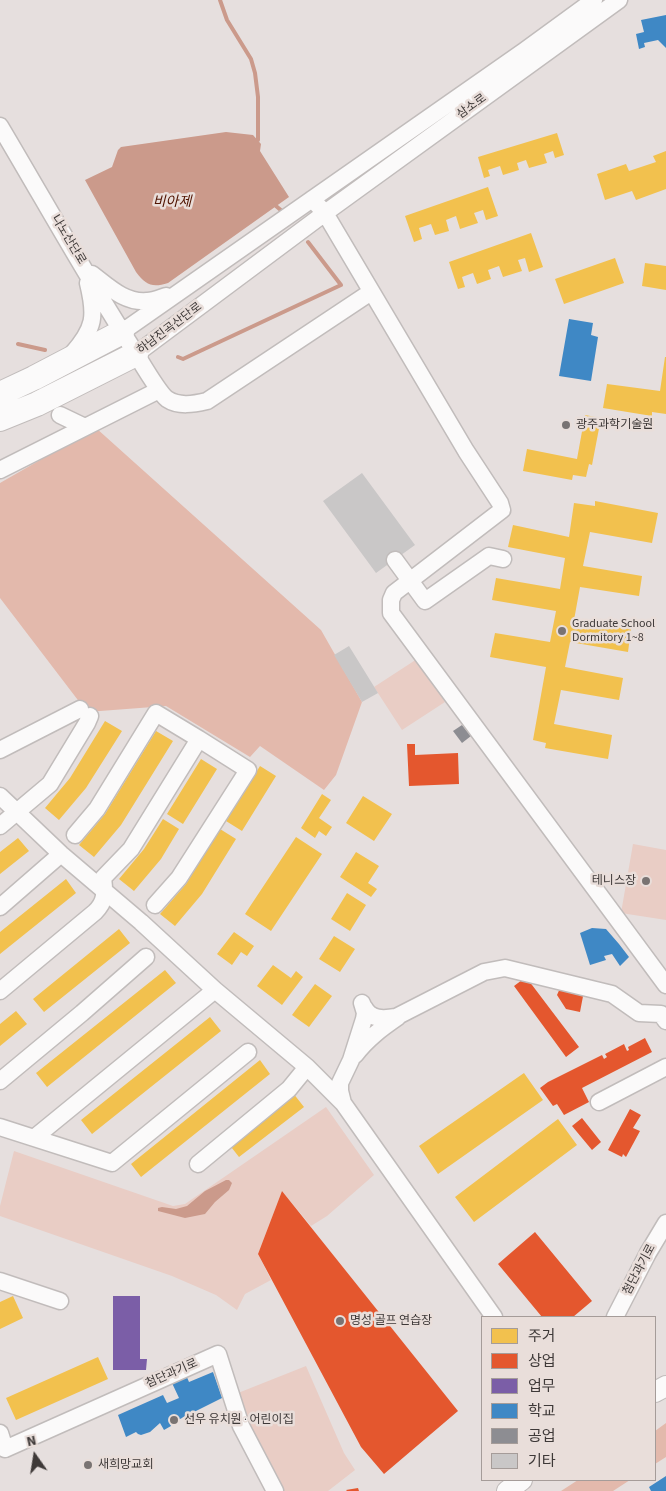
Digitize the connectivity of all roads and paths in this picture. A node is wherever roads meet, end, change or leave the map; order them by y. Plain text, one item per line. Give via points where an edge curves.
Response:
1 (594, 0) edge
2 (619, 0) edge
3 (0, 126) edge
4 (312, 199) junction
5 (325, 213) junction
6 (84, 268) junction
7 (371, 292) junction
8 (177, 294) junction
9 (122, 332) junction
10 (136, 354) junction
11 (64, 362) junction
12 (159, 390) junction
13 (0, 394) edge
14 (60, 415) dead end
15 (0, 419) edge
16 (86, 427) junction
17 (0, 470) edge
18 (503, 559) dead end
19 (395, 560) dead end
20 (410, 581) junction
21 (199, 739) junction
22 (0, 750) edge
23 (0, 796) edge
24 (16, 812) junction
25 (0, 826) edge
26 (75, 835) dead end
27 (60, 854) junction
28 (105, 892) junction
29 (155, 905) dead end
30 (0, 907) edge
31 (146, 957) dead end
32 (666, 985) edge
33 (215, 990) junction
34 (0, 991) edge
35 (401, 1015) junction
36 (666, 1021) edge
37 (248, 1052) dead end
38 (351, 1060) junction
39 (307, 1067) junction
40 (666, 1067) edge
41 (0, 1081) edge
42 (599, 1102) dead end
43 (342, 1103) junction
44 (0, 1127) edge
45 (34, 1138) junction
46 (198, 1164) dead end
47 (666, 1223) edge
48 (0, 1281) edge
49 (60, 1301) dead end
50 (493, 1316) edge
51 (616, 1316) edge
52 (0, 1433) edge
53 (521, 1481) edge
54 (275, 1491) edge
55 (507, 1491) edge

1 - 4 street, 삼소로
2 - 5 street, 삼소로
3 - 6 street, 나노산단로
4 - 5 street
4 - 8 street, 하남진곡산단로
5 - 7 street
5 - 10 street, 하남진곡산단로
6 - 8 street via 120,296 135,301
6 - 9 street, 나노산단로
6 - 11 street via 93,315 83,341
7 - 12 street via 207,401 192,405 177,403 166,399
7 - 20 street via 502,510
8 - 9 street, 하남진곡산단로
9 - 10 street, 나노산단로
9 - 11 highway, 하남진곡산단로
10 - 12 street, 나노산단로
10 - 15 highway, 하남진곡산단로
11 - 13 highway, 하남진곡산단로
12 - 16 street
14 - 16 street
16 - 17 street
18 - 20 street via 489,556 425,601
19 - 20 street
20 - 32 street via 392,596 390,608 393,616
21 - 26 street via 156,713 97,809
21 - 28 street via 131,849 103,878
21 - 29 street via 248,770 179,878
22 - 24 street via 85,713 88,723 50,784
23 - 24 street
24 - 25 street
24 - 27 street
27 - 28 street
27 - 30 street
28 - 33 street
28 - 34 street via 103,905
31 - 41 street
33 - 39 street
33 - 45 street
35 - 36 street via 484,972 505,968 612,994 639,1012 660,1014
35 - 38 street via 363,1044
35 - 38 street via 377,1018 367,1013 362,1003 364,1019
37 - 45 street via 112,1163
38 - 43 street via 340,1083
39 - 43 street
39 - 46 street via 289,1089
40 - 42 street
43 - 50 street
44 - 45 street
47 - 51 street, 첨단과기로
48 - 49 street
52 - 54 street, 첨단과기로 via 5,1448 218,1354 241,1426
53 - 55 main road

